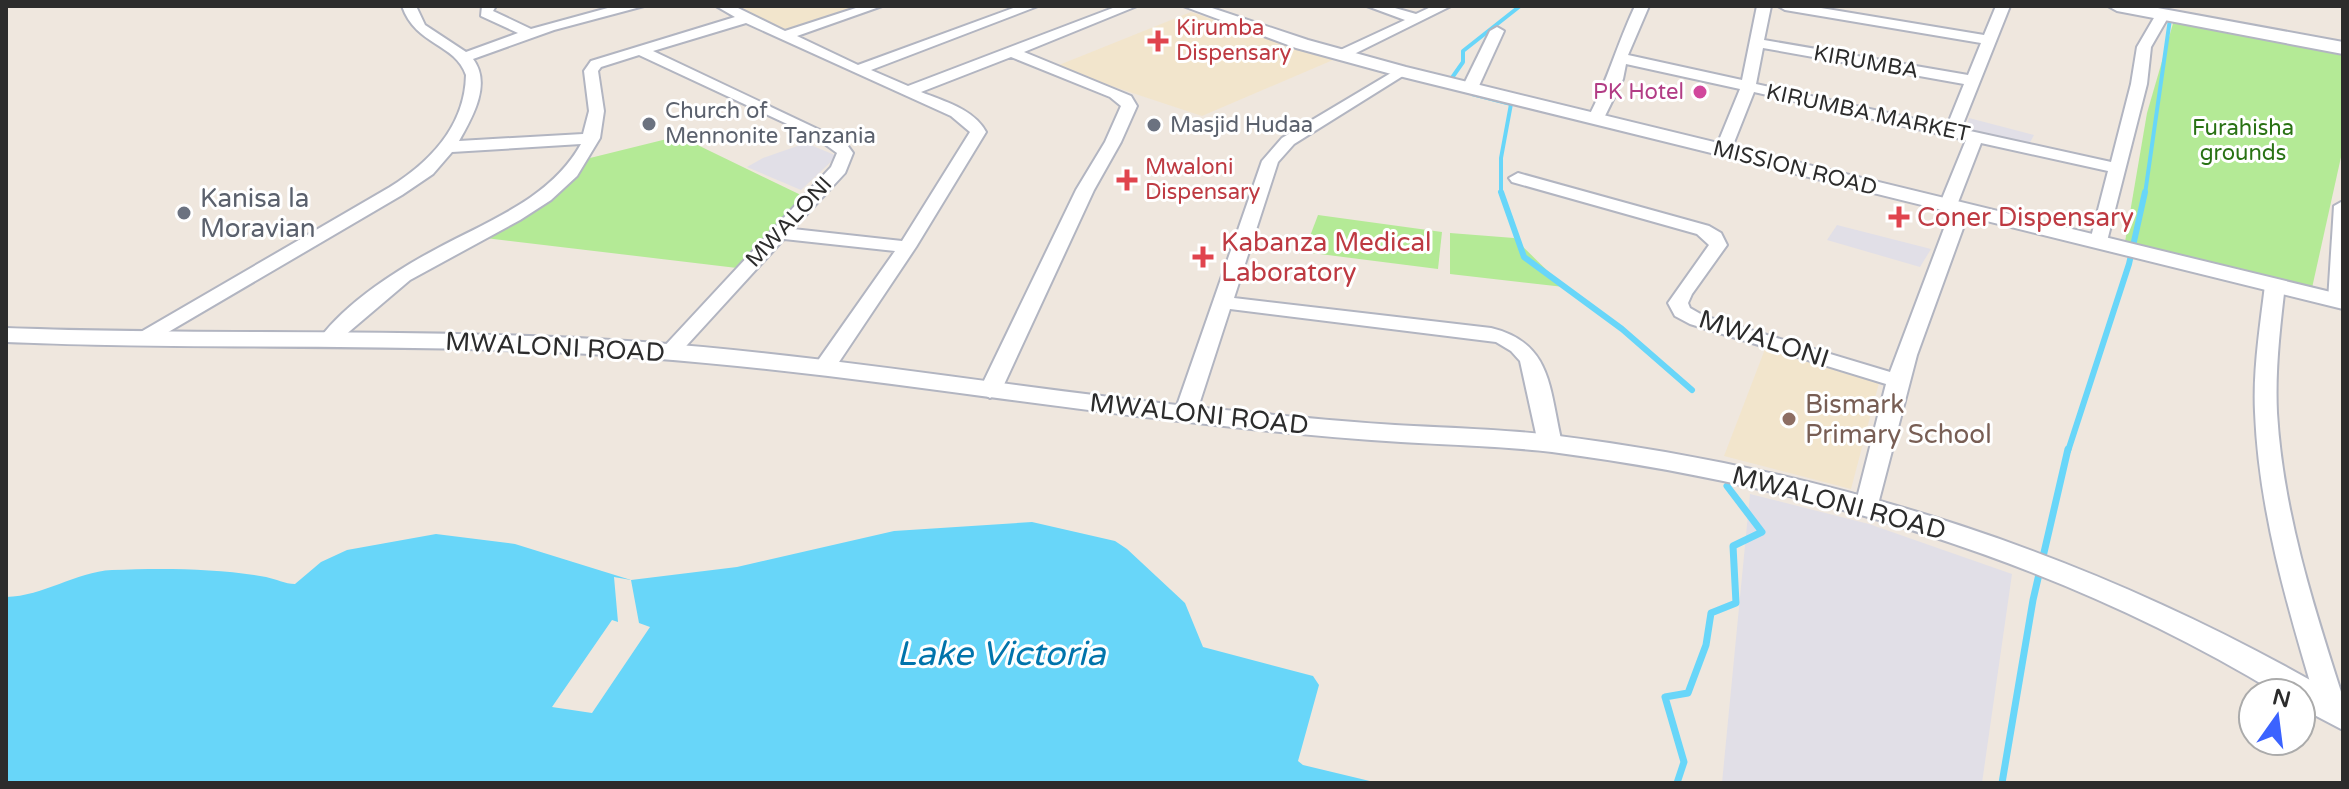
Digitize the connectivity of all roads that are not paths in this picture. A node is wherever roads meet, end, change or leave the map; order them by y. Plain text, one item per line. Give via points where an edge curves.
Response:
1 (409, 6) edge
2 (489, 6) edge
3 (637, 6) edge
4 (723, 6) edge
5 (875, 6) edge
6 (1031, 6) edge
7 (1130, 6) edge
8 (1191, 6) edge
9 (1374, 6) edge
10 (1444, 6) edge
11 (1642, 6) edge
12 (1764, 6) edge
13 (1785, 6) edge
14 (2003, 6) edge
15 (2123, 7) edge
16 (584, 11) edge
17 (2163, 14) junction
18 (747, 18) junction
19 (1417, 19) junction
20 (1497, 31) dead end
21 (529, 33) junction
22 (784, 36) junction
23 (1990, 40) junction
24 (1757, 43) junction
25 (2343, 48) edge
26 (639, 50) junction
27 (1011, 52) junction
28 (1341, 55) junction
29 (463, 58) junction
30 (1620, 58) junction
31 (857, 70) junction
32 (1401, 71) junction
33 (1975, 81) junction
34 (1748, 87) junction
35 (1470, 88) junction
36 (907, 92) junction
37 (1596, 118) junction
38 (1952, 132) junction
39 (1975, 137) junction
40 (592, 138) junction
41 (447, 147) junction
42 (1723, 150) junction
43 (2116, 168) junction
44 (1518, 178) dead end
45 (2343, 206) edge
46 (1955, 208) junction
47 (778, 233) junction
48 (2108, 243) junction
49 (907, 247) junction
50 (2275, 285) junction
51 (1221, 302) junction
52 (2340, 302) edge
53 (6, 335) edge
54 (146, 337) junction
55 (330, 338) junction
56 (670, 352) junction
57 (823, 369) junction
58 (1898, 381) junction
59 (990, 391) junction
60 (1185, 414) junction
61 (1550, 443) junction
62 (1867, 506) junction
63 (2337, 712) edge

1 - 29 street via 416,26
2 - 21 street via 486,13
3 - 16 street
4 - 18 street
5 - 22 street
6 - 31 street
7 - 27 street
8 - 28 street, MISSION ROAD
9 - 19 street
10 - 19 street
11 - 30 street
12 - 24 street
13 - 23 street, KIRUMBA
14 - 23 street
15 - 17 main road
16 - 21 street
17 - 25 main road
17 - 43 street via 2144,47
18 - 22 street
18 - 26 street
19 - 28 street
20 - 35 street
21 - 29 street
22 - 31 street
23 - 33 street
24 - 33 street, KIRUMBA
24 - 34 street
26 - 40 street via 593,67 599,108
26 - 47 street, MWALONI via 839,145 845,153 839,169
27 - 36 street
27 - 59 street via 1126,99 1129,106
28 - 32 street, MISSION ROAD
29 - 41 street via 475,78
30 - 34 street, KIRUMBA MARKET
30 - 37 street via 1616,79
31 - 36 street
32 - 35 street, MISSION ROAD
32 - 51 street via 1278,149
33 - 38 street
34 - 38 street, KIRUMBA MARKET
34 - 42 street
35 - 37 street, MISSION ROAD
36 - 49 street via 957,113 978,132
37 - 42 street, MISSION ROAD
38 - 39 street, KIRUMBA MARKET
39 - 43 street, KIRUMBA MARKET
39 - 46 street
40 - 41 street
40 - 55 street via 577,168 548,194 407,272
41 - 54 street via 423,175
42 - 46 street, MISSION ROAD
43 - 48 street
44 - 58 street, MWALONI via 1703,230 1718,245 1682,294 1682,312
45 - 52 street
46 - 48 street, MISSION ROAD
46 - 58 street
47 - 49 street
47 - 56 street, MWALONI
48 - 50 street, MISSION ROAD
49 - 57 street
50 - 52 street, MISSION ROAD
50 - 63 street via 2266,412 2275,497 2296,592
51 - 60 street
51 - 61 street via 1510,340 1531,361
53 - 54 street, MWALONI ROAD
54 - 55 street, MWALONI ROAD
55 - 56 street, MWALONI ROAD
56 - 57 street, MWALONI ROAD
57 - 59 street, MWALONI ROAD
58 - 62 street via 1880,435
59 - 60 street, MWALONI ROAD
60 - 61 street, MWALONI ROAD
61 - 62 street, MWALONI ROAD via 1685,463
62 - 63 street, MWALONI ROAD via 2072,577 2200,636

